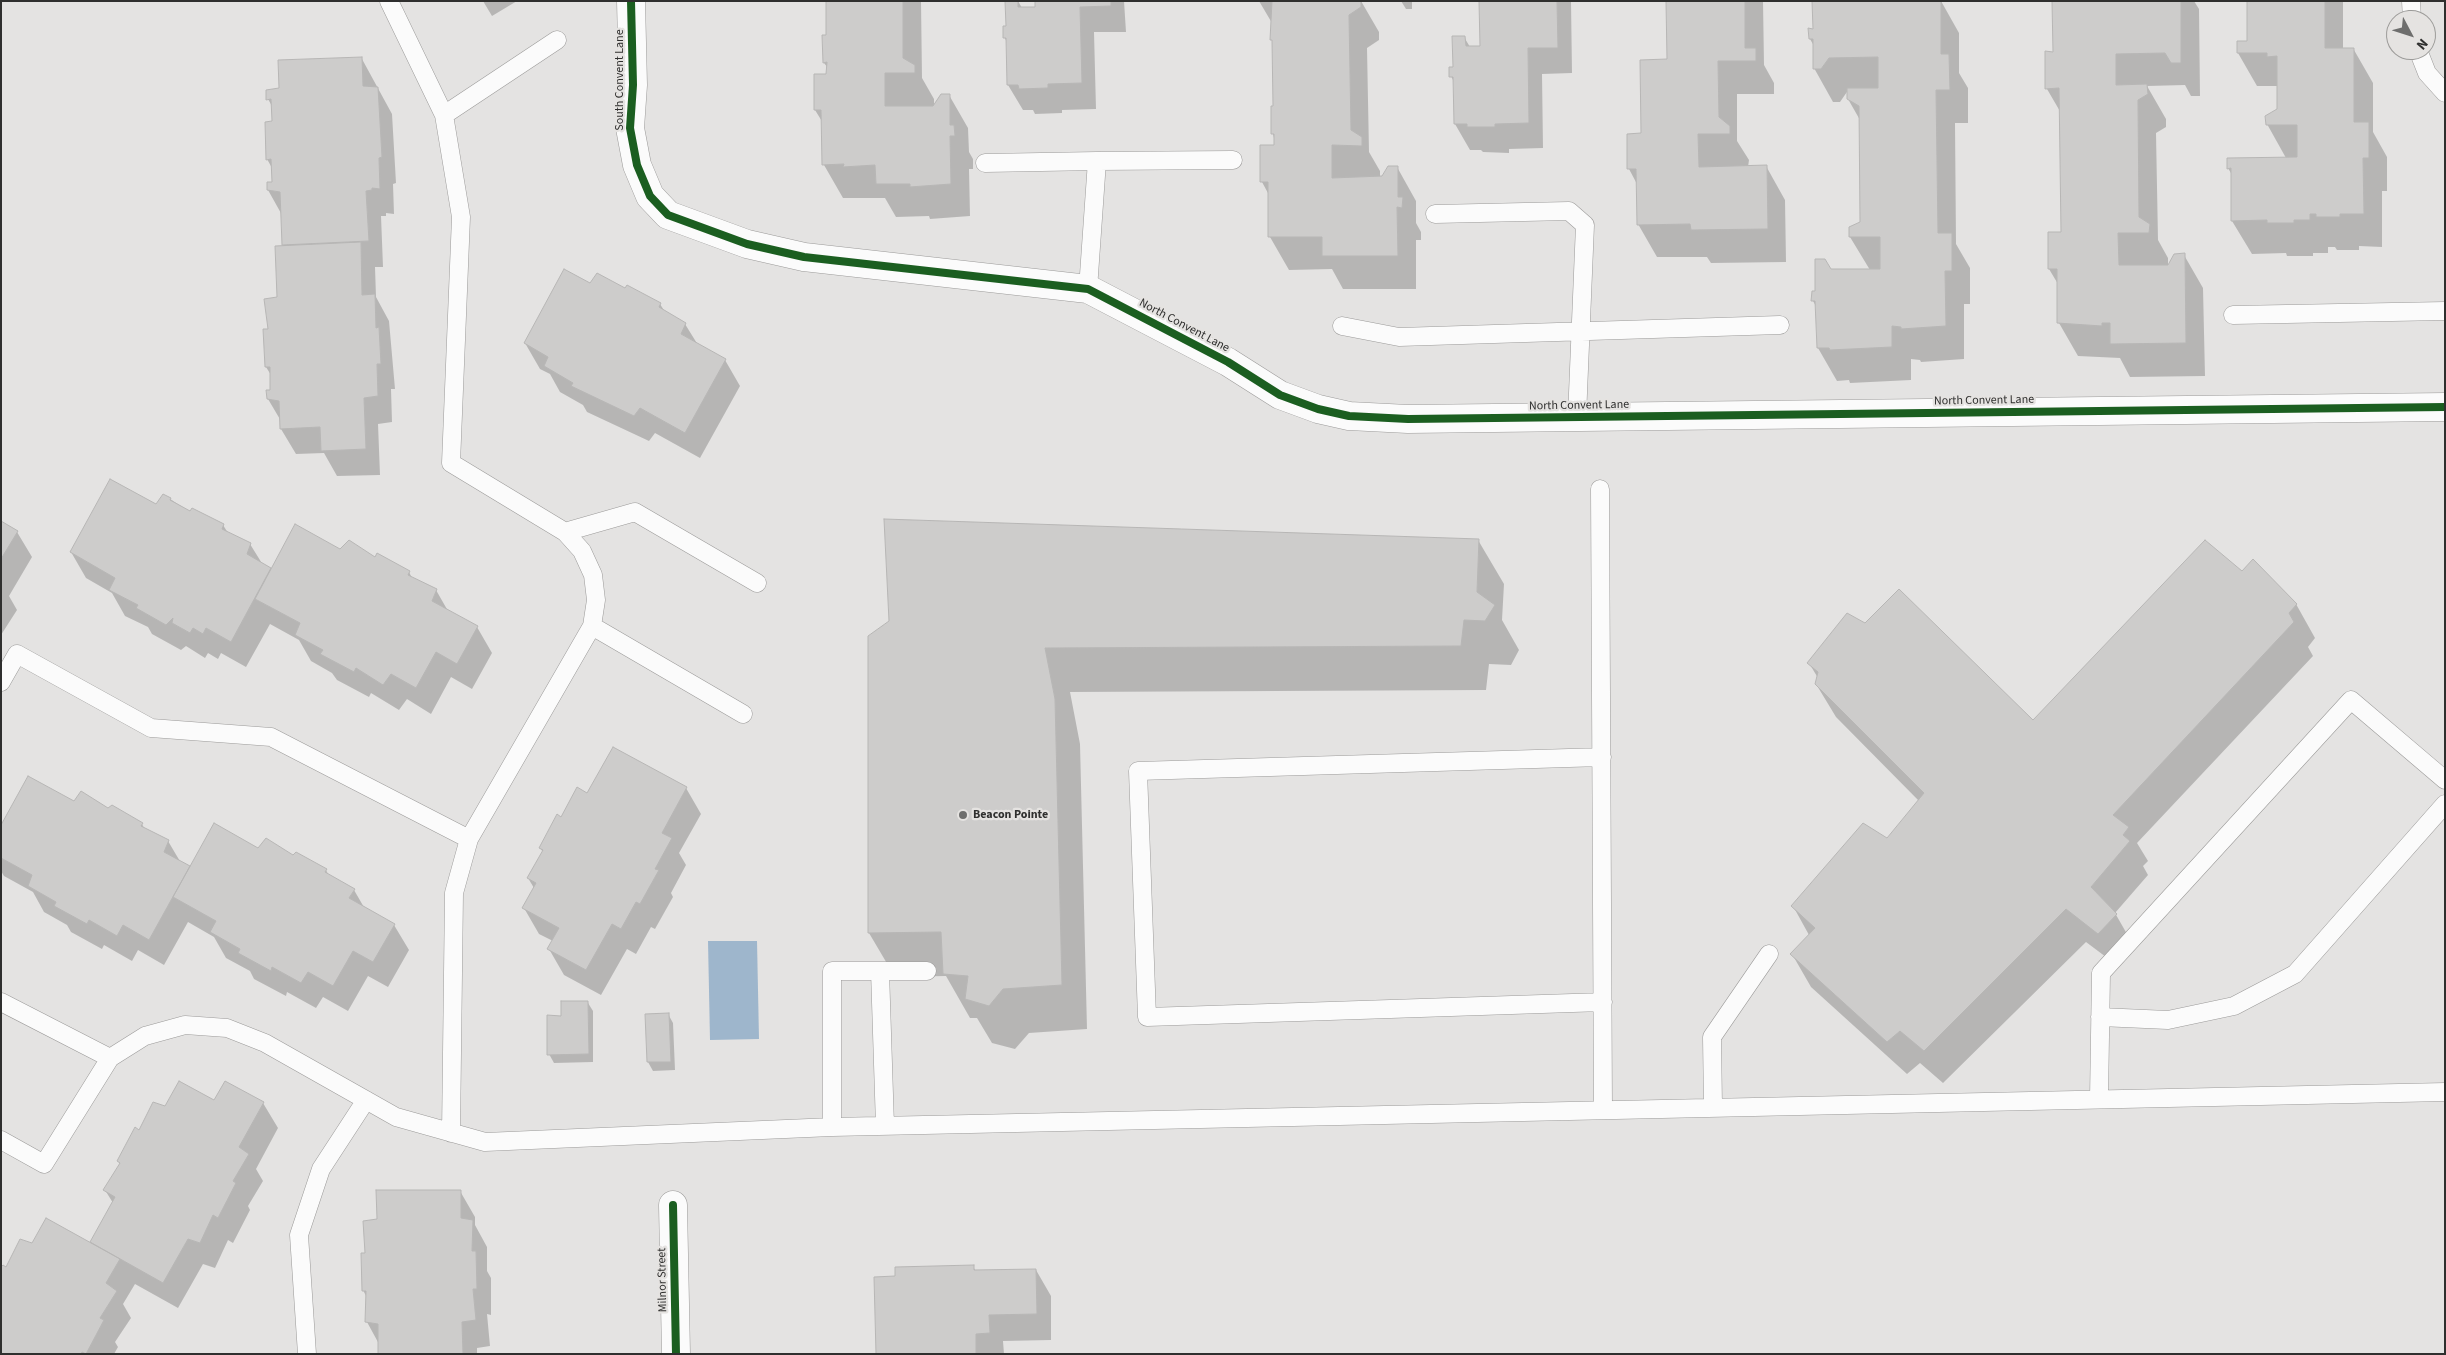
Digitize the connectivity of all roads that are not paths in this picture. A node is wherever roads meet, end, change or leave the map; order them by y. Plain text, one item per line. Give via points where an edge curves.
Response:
1 (389, 1) edge
2 (631, 1) edge
3 (557, 40) dead end
4 (2422, 60) edge
5 (2445, 93) edge
6 (444, 115) junction
7 (1232, 160) dead end
8 (1097, 161) junction
9 (985, 164) dead end
10 (1435, 214) dead end
11 (747, 244) joint
12 (1088, 289) junction
13 (2445, 311) edge
14 (2233, 314) dead end
15 (1780, 325) dead end
16 (1342, 326) dead end
17 (1580, 332) junction
18 (2445, 407) edge
19 (1577, 418) junction
20 (1600, 489) dead end
21 (565, 532) junction
22 (757, 583) dead end
23 (592, 626) junction
24 (1, 682) edge
25 (742, 714) dead end
26 (1602, 757) junction
27 (2445, 780) edge
28 (2445, 804) edge
29 (470, 839) junction
30 (1769, 954) dead end
31 (880, 971) junction
32 (927, 971) dead end
33 (1, 1002) edge
34 (1603, 1002) junction
35 (2100, 1017) junction
36 (110, 1058) junction
37 (2445, 1092) edge
38 (2099, 1099) junction
39 (366, 1100) junction
40 (1713, 1107) junction
41 (1604, 1110) junction
42 (885, 1126) junction
43 (832, 1127) junction
44 (451, 1133) junction
45 (1, 1140) edge
46 (673, 1205) dead end
47 (307, 1354) edge
48 (676, 1354) edge

1 - 6 lane
2 - 11 street, South Convent Lane via 630,128 637,165 650,196 668,215
3 - 6 lane
4 - 5 lane via 2427,73
6 - 21 lane via 461,217 450,463
7 - 8 lane
8 - 9 lane
8 - 12 lane
10 - 17 lane via 1569,212 1586,225
11 - 12 street, North Convent Lane via 804,257
12 - 19 street, North Convent Lane via 1228,362 1280,395 1318,409 1349,416 1408,419
13 - 14 lane
15 - 17 lane
16 - 17 lane via 1399,337
17 - 19 lane
18 - 19 street, North Convent Lane
20 - 26 lane
21 - 22 lane via 635,512
21 - 23 lane via 582,551 593,575 596,600
23 - 25 lane
23 - 29 lane
24 - 29 lane via 17,654 151,728 271,737
26 - 34 lane
26 - 34 lane via 1138,771 1147,1017
27 - 35 lane via 2351,700 2101,973
28 - 35 lane via 2295,974 2225,1008 2168,1020
29 - 44 lane via 454,893
30 - 40 lane via 1712,1037
31 - 32 lane
31 - 42 lane
31 - 43 lane via 832,971
33 - 36 lane
34 - 41 lane
35 - 38 lane
36 - 39 lane via 145,1036 185,1025 227,1028 265,1043
36 - 45 lane via 44,1164
37 - 38 lane
38 - 40 lane
39 - 44 lane via 396,1118
39 - 47 lane via 320,1168 299,1235
40 - 41 lane
41 - 42 lane
42 - 43 lane
43 - 44 lane via 485,1142
46 - 48 street, Milnor Street

